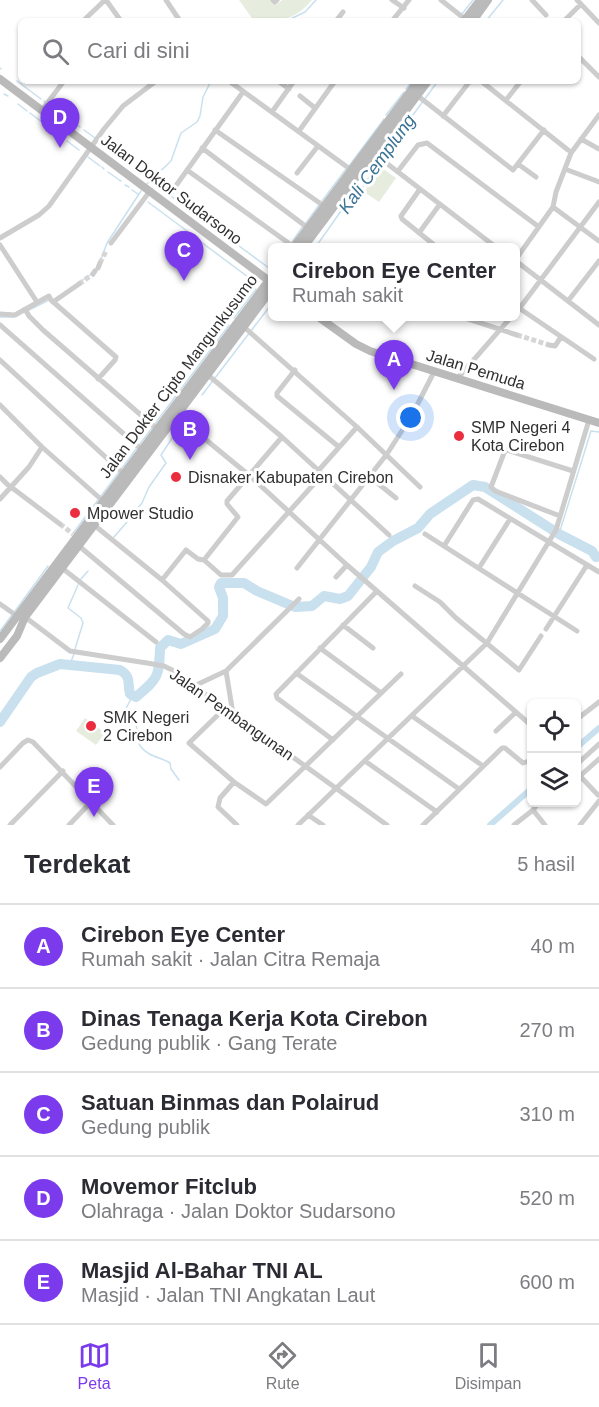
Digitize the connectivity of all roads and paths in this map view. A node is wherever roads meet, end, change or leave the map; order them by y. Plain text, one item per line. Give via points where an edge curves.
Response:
1 (106, 0) edge
2 (166, 0) edge
3 (392, 0) edge
4 (409, 0) edge
5 (441, 0) edge
6 (480, 0) edge
7 (488, 0) edge
8 (532, 0) edge
9 (579, 2) edge
10 (404, 8) junction
11 (343, 12) dead end
12 (546, 15) dead end
13 (86, 18) edge
14 (119, 18) edge
15 (178, 18) edge
16 (338, 18) edge
17 (395, 18) edge
18 (464, 18) edge
19 (468, 18) edge
20 (469, 18) edge
21 (566, 18) edge
22 (599, 23) edge
23 (581, 59) edge
24 (599, 76) edge
25 (0, 79) edge
26 (62, 84) edge
27 (152, 84) edge
28 (233, 84) edge
29 (282, 84) edge
30 (292, 84) edge
31 (333, 84) edge
32 (468, 84) edge
33 (485, 84) edge
34 (518, 84) edge
35 (289, 89) junction
36 (419, 90) edge
37 (243, 92) junction
38 (300, 96) dead end
39 (506, 100) junction
40 (315, 108) junction
41 (42, 110) junction
42 (273, 112) junction
43 (443, 116) junction
44 (599, 116) edge
45 (215, 130) junction
46 (544, 130) junction
47 (299, 131) junction
48 (581, 139) junction
49 (94, 141) junction
50 (318, 146) junction
51 (202, 148) junction
52 (599, 149) edge
53 (568, 150) dead end
54 (373, 152) junction
55 (518, 164) junction
56 (565, 169) junction
57 (188, 170) junction
58 (398, 171) junction
59 (297, 173) dead end
60 (354, 173) junction
61 (536, 177) dead end
62 (599, 182) edge
63 (420, 189) junction
64 (149, 191) junction
65 (168, 196) junction
66 (599, 202) edge
67 (440, 204) junction
68 (324, 206) junction
69 (554, 207) junction
70 (0, 226) edge
71 (580, 226) junction
72 (539, 227) junction
73 (308, 228) junction
74 (419, 233) junction
75 (3, 236) edge
76 (599, 241) edge
77 (111, 243) tunnel mouth
78 (288, 243) edge
79 (296, 243) edge
80 (306, 243) edge
81 (432, 243) edge
82 (489, 243) edge
83 (0, 245) edge
84 (520, 254) edge
85 (599, 261) edge
86 (520, 263) edge
87 (268, 279) edge
88 (540, 279) junction
89 (79, 284) tunnel mouth
90 (268, 287) edge
91 (51, 299) junction
92 (568, 301) junction
93 (37, 302) junction
94 (267, 302) edge
95 (520, 305) edge
96 (26, 310) junction
97 (520, 310) edge
98 (0, 314) edge
99 (323, 321) edge
100 (475, 321) edge
101 (508, 321) edge
102 (0, 325) edge
103 (599, 325) edge
104 (246, 328) junction
105 (501, 329) junction
106 (517, 335) tunnel mouth
107 (561, 337) junction
108 (549, 345) dead end
109 (594, 359) dead end
110 (0, 360) edge
111 (295, 370) junction
112 (434, 372) junction
113 (211, 378) junction
114 (98, 379) junction
115 (457, 379) junction
116 (0, 405) edge
117 (181, 419) junction
118 (590, 420) junction
119 (599, 423) edge
120 (357, 427) junction
121 (157, 429) junction
122 (282, 437) junction
123 (42, 447) junction
124 (339, 447) junction
125 (142, 450) junction
126 (387, 454) junction
127 (573, 471) junction
128 (320, 473) junction
129 (124, 474) junction
130 (249, 476) junction
131 (0, 477) edge
132 (370, 477) junction
133 (10, 487) junction
134 (420, 487) dead end
135 (396, 498) dead end
136 (0, 500) edge
137 (351, 502) junction
138 (102, 507) junction
139 (290, 513) junction
140 (560, 516) junction
141 (510, 519) junction
142 (60, 524) tunnel mouth
143 (94, 525) junction
144 (425, 534) dead end
145 (388, 535) dead end
146 (76, 539) junction
147 (320, 539) junction
148 (552, 540) junction
149 (444, 546) junction
150 (204, 561) junction
151 (347, 565) junction
152 (587, 565) junction
153 (297, 567) dead end
154 (62, 568) junction
155 (479, 568) junction
156 (599, 572) edge
157 (336, 577) dead end
158 (162, 580) junction
159 (415, 586) dead end
160 (377, 591) junction
161 (519, 593) junction
162 (0, 604) edge
163 (294, 604) dead end
164 (21, 617) junction
165 (554, 617) junction
166 (343, 625) junction
167 (546, 629) dead end
168 (577, 631) dead end
169 (541, 636) dead end
170 (0, 639) edge
171 (156, 642) dead end
172 (487, 643) junction
173 (320, 648) junction
174 (373, 648) dead end
175 (0, 658) edge
176 (462, 667) junction
177 (226, 672) junction
178 (296, 673) junction
179 (401, 674) dead end
180 (194, 686) junction
181 (381, 693) junction
182 (599, 702) edge
183 (225, 708) junction
184 (515, 713) junction
185 (233, 714) junction
186 (357, 716) junction
187 (412, 716) junction
188 (581, 716) edge
189 (527, 723) edge
190 (496, 731) dead end
191 (389, 739) junction
192 (333, 740) junction
193 (599, 744) edge
194 (599, 759) edge
195 (581, 760) edge
196 (365, 761) junction
197 (527, 762) edge
198 (483, 766) junction
199 (0, 767) edge
200 (305, 767) junction
201 (63, 771) junction
202 (234, 782) junction
203 (336, 788) junction
204 (459, 789) junction
205 (598, 798) edge
206 (91, 802) junction
207 (535, 807) edge
208 (533, 810) junction
209 (437, 812) junction
210 (308, 815) junction
211 (10, 825) edge
212 (69, 825) edge
213 (113, 825) edge
214 (237, 825) edge
215 (298, 825) edge
216 (323, 825) edge
217 (387, 825) edge
218 (423, 825) edge
219 (514, 825) edge
220 (545, 825) edge
221 (580, 825) edge

1 - 13 street
1 - 14 street
2 - 15 street
3 - 10 street
4 - 10 street
5 - 18 street
6 - 19 main road
7 - 20 main road
8 - 12 street
9 - 21 street
9 - 22 street
10 - 17 street
11 - 16 street
23 - 24 street
25 - 41 main road, Jalan Doktor Sudarsono
26 - 41 street
27 - 49 street via 123,106
28 - 37 street
29 - 35 street
30 - 35 street
31 - 40 street
32 - 43 street
33 - 39 street
34 - 39 street
35 - 42 street
36 - 43 street
36 - 54 main road
37 - 42 street
37 - 45 street
38 - 40 street
39 - 46 street
40 - 47 street
41 - 49 main road, Jalan Doktor Sudarsono
42 - 47 street
43 - 55 street via 511,169
44 - 48 street
45 - 51 street
45 - 68 street
46 - 53 street
46 - 55 street
47 - 50 street
48 - 52 street
48 - 56 street
49 - 64 main road, Jalan Doktor Sudarsono
49 - 75 street via 49,206
50 - 59 street
50 - 60 street
51 - 57 street
51 - 73 street
54 - 58 street
54 - 60 main road
55 - 61 street
56 - 62 street
56 - 69 street
57 - 65 street
57 - 78 street
58 - 63 street
58 - 72 street via 418,145 426,143
60 - 68 main road
60 - 80 main road
63 - 67 street
63 - 74 street via 401,216
64 - 65 main road, Jalan Doktor Sudarsono
64 - 77 street
65 - 87 main road, Jalan Doktor Sudarsono
66 - 71 street
67 - 74 street
67 - 82 street
68 - 73 main road
69 - 71 street
69 - 72 street
70 - 75 street
71 - 76 street
71 - 88 street
72 - 84 street
73 - 79 main road
74 - 81 street
83 - 93 street
85 - 92 street
86 - 88 street
88 - 92 street
88 - 95 street
89 - 91 street
90 - 121 main road, Jalan Dokter Cipto Mangunkusumo
91 - 93 street
91 - 114 street via 116,357
92 - 103 street
93 - 96 street
94 - 104 main road, Jalan Dokter Cipto Mangunkusumo
96 - 98 street via 15,315
96 - 114 street
97 - 107 street
99 - 112 main road, Jalan Pemuda via 370,351
100 - 105 street
101 - 105 street
102 - 125 street
104 - 111 street
104 - 113 main road, Jalan Dokter Cipto Mangunkusumo
105 - 106 street
105 - 115 street
107 - 108 street via 556,345
107 - 109 street
110 - 129 street
111 - 120 street
111 - 124 street via 277,396
112 - 115 main road, Jalan Pemuda
112 - 126 street
113 - 117 main road, Jalan Dokter Cipto Mangunkusumo
113 - 122 street
114 - 121 street
115 - 118 main road, Jalan Pemuda
116 - 123 street
117 - 130 street
117 - 138 main road, Jalan Dokter Cipto Mangunkusumo
118 - 119 main road, Jalan Pemuda
118 - 127 street
120 - 124 street
120 - 126 street
121 - 125 main road, Jalan Dokter Cipto Mangunkusumo
122 - 128 street
122 - 130 street
123 - 133 street
123 - 138 street
124 - 128 street
125 - 129 main road, Jalan Dokter Cipto Mangunkusumo
126 - 132 street
126 - 134 street
127 - 140 street
127 - 140 street via 507,450 491,487
128 - 137 street
128 - 139 street
129 - 138 main road, Jalan Dokter Cipto Mangunkusumo
130 - 139 street
130 - 150 street via 226,502 238,518
131 - 133 street
132 - 135 street
132 - 137 street
133 - 136 street
133 - 142 street
137 - 145 street
137 - 147 street
138 - 143 main road, Jalan Dokter Cipto Mangunkusumo
138 - 146 main road, Jalan Dokter Cipto Mangunkusumo
139 - 147 street
139 - 150 street via 232,574 221,575
140 - 148 street
141 - 148 street
141 - 149 street via 476,499
141 - 155 street
143 - 146 main road, Jalan Dokter Cipto Mangunkusumo
143 - 158 street
144 - 149 street
146 - 154 main road, Jalan Dokter Cipto Mangunkusumo
146 - 158 street via 190,637 208,621
146 - 164 main road, Jalan Dokter Cipto Mangunkusumo
147 - 151 street
147 - 153 street
148 - 152 street
148 - 161 street
149 - 155 street
150 - 158 street via 186,550
151 - 157 street
151 - 160 street
152 - 156 street
152 - 165 street
154 - 164 main road, Jalan Dokter Cipto Mangunkusumo
154 - 171 street
155 - 161 street
159 - 172 street
160 - 166 street
160 - 176 street
161 - 165 street
161 - 172 street
162 - 164 street, Jalan Pembangunan
163 - 177 street
164 - 170 main road, Jalan Dokter Cipto Mangunkusumo
164 - 175 main road, Jalan Dokter Cipto Mangunkusumo via 16,636
164 - 180 street, Jalan Pembangunan via 70,651 164,666
165 - 167 street
165 - 168 street
166 - 173 street
166 - 174 street
169 - 172 street via 519,669
172 - 176 street
173 - 178 street
173 - 181 street
176 - 184 street
176 - 187 street
177 - 180 street
177 - 185 street
178 - 186 street
178 - 192 street via 276,697
179 - 181 street
180 - 183 street, Jalan Pembangunan
181 - 186 street
182 - 188 street
183 - 185 street, Jalan Pembangunan
183 - 202 street via 189,743
184 - 189 street
184 - 190 street
185 - 200 street, Jalan Pembangunan
186 - 191 street
186 - 192 street
187 - 191 street
187 - 198 street
191 - 196 street
191 - 204 street
192 - 200 street
193 - 195 street
194 - 205 street via 580,776
196 - 203 street
196 - 209 street
197 - 198 street via 502,748
198 - 204 street
199 - 201 street via 28,740
200 - 202 street via 266,804
200 - 203 street, Jalan Pembangunan
201 - 206 street
201 - 211 street
202 - 214 street via 220,798 218,807
203 - 210 street
203 - 217 street, Jalan Pembangunan
204 - 209 street
205 - 221 street
206 - 212 street
206 - 213 street
207 - 208 street
208 - 219 street
208 - 220 street
209 - 218 street
210 - 215 street
210 - 216 street

